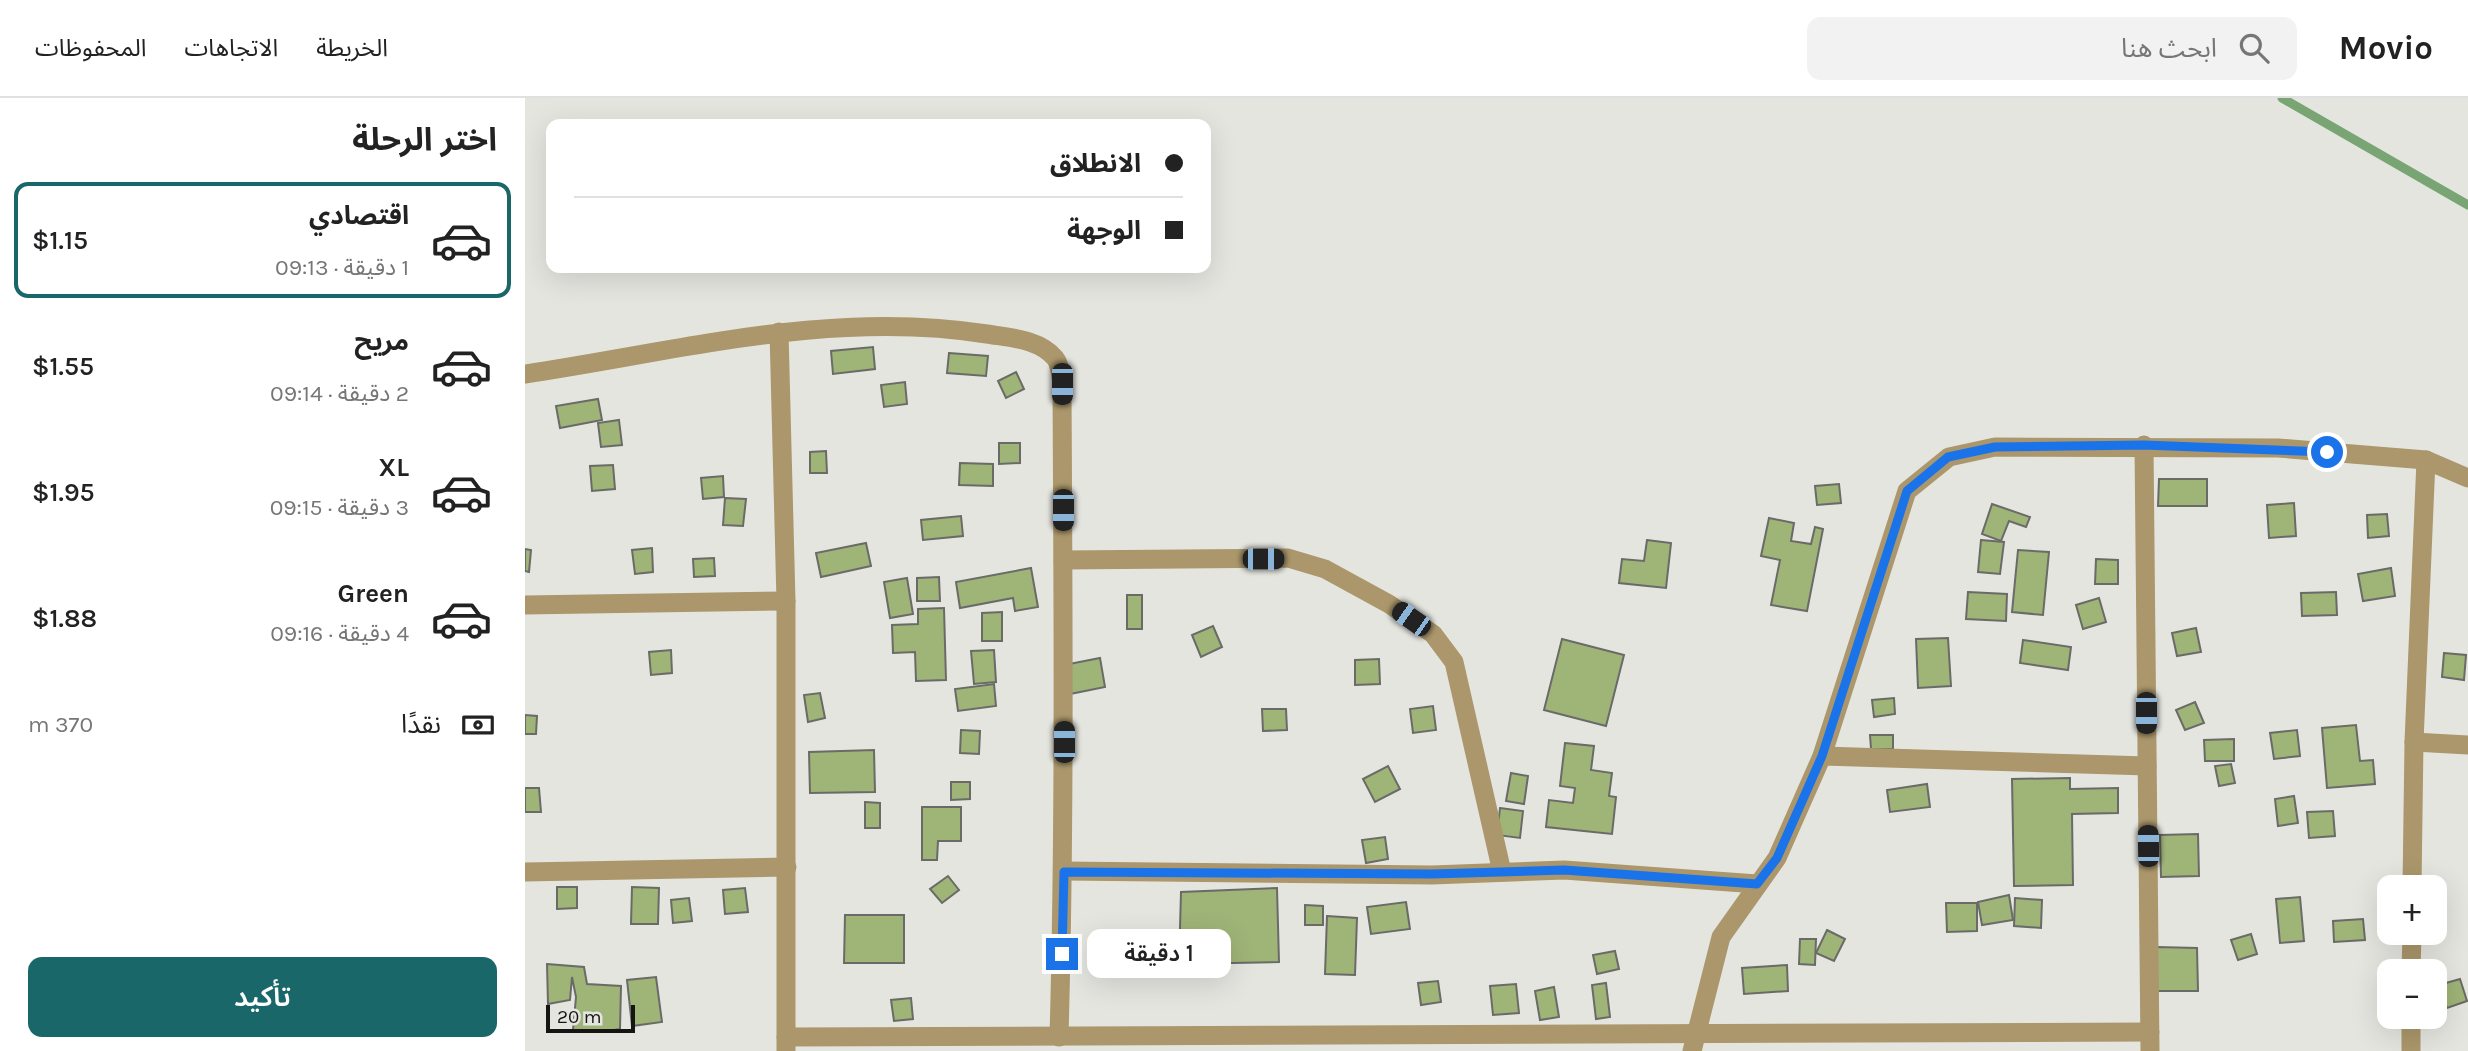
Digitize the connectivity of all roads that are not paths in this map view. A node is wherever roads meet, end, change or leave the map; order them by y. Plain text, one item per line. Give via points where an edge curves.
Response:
1 (779, 332) junction
2 (525, 374) edge
3 (2144, 445) junction
4 (2426, 460) junction
5 (2468, 478) edge
6 (1063, 560) junction
7 (786, 601) junction
8 (525, 605) edge
9 (2414, 742) junction
10 (2468, 745) edge
11 (1822, 756) junction
12 (2147, 766) junction
13 (787, 867) junction
14 (525, 872) edge
15 (1064, 872) junction
16 (1502, 872) junction
17 (2412, 875) edge
18 (1757, 884) junction
19 (2411, 1029) edge
20 (1059, 1037) junction
21 (2150, 1042) edge
22 (1693, 1043) edge
23 (786, 1044) edge
24 (1404, 1044) edge
25 (2411, 1051) edge

1 - 2 street
1 - 6 street via 862,324 941,327 1038,344 1057,360 1062,384
1 - 7 street
3 - 4 street via 2278,448
3 - 11 street via 1995,447 1948,457 1907,491
3 - 12 street
4 - 5 street
4 - 9 street
6 - 15 street
6 - 16 street via 1288,558 1325,569 1433,634 1454,662
7 - 8 street
7 - 13 street
9 - 10 street
9 - 17 street
11 - 12 street
11 - 18 street via 1777,858
12 - 21 street
13 - 14 street
13 - 23 street
15 - 16 street
15 - 20 street
16 - 18 street via 1564,870
18 - 22 street via 1721,937
19 - 25 street
20 - 23 street
20 - 24 street
21 - 22 street
22 - 24 street

